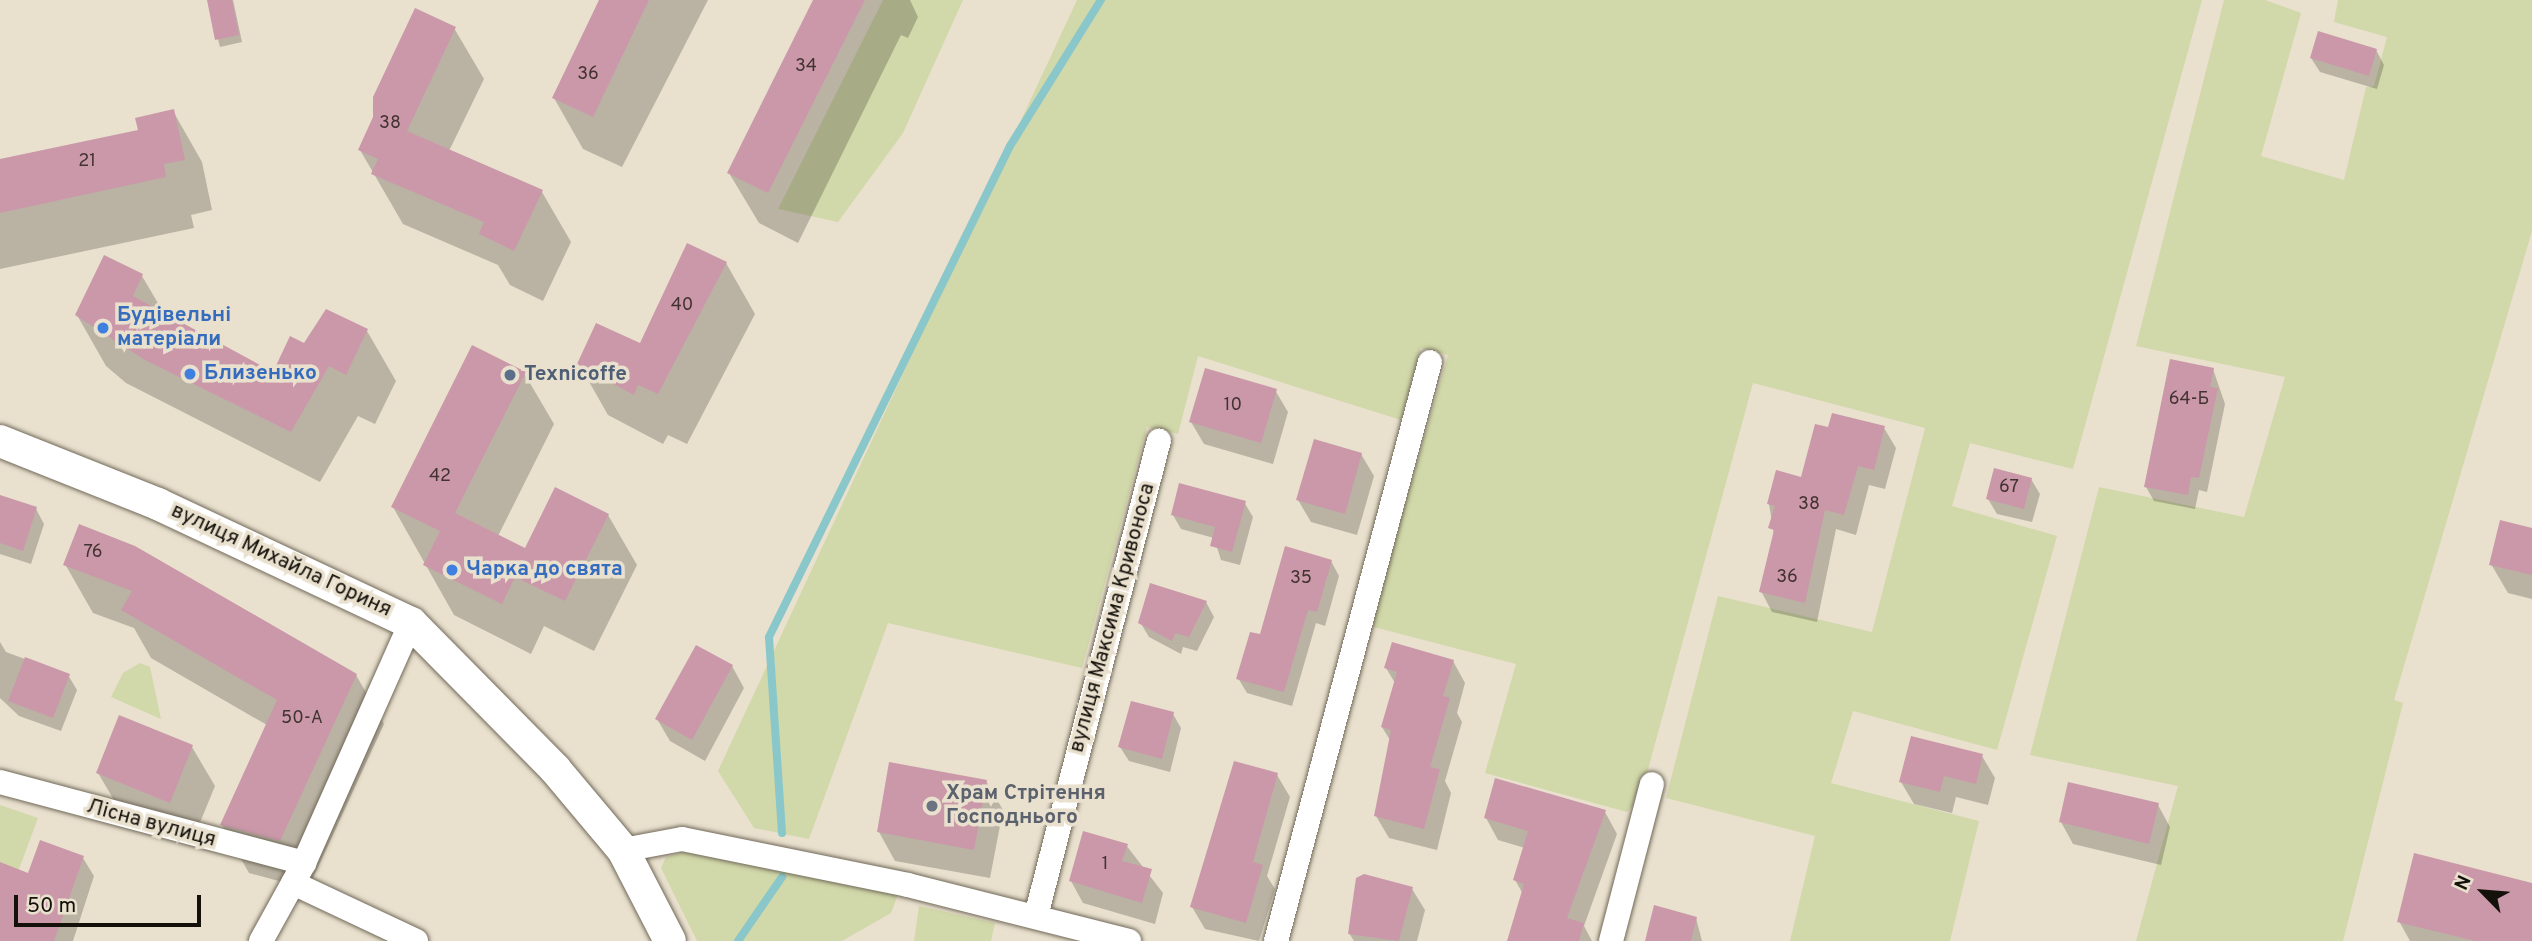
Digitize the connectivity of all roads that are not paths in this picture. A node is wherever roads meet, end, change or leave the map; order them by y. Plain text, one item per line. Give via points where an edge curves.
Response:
1 (1430, 362) dead end
2 (0, 441) edge
3 (1159, 441) dead end
4 (411, 623) junction
5 (0, 782) edge
6 (1652, 784) dead end
7 (623, 850) junction
8 (298, 873) junction
9 (1036, 916) junction
10 (261, 941) edge
11 (416, 941) edge
12 (670, 941) edge
13 (1129, 941) edge
14 (1276, 941) edge
15 (1611, 941) edge

1 - 14 street
2 - 4 main road, вулиця Михайла Гориня via 158,504
3 - 9 street, вулиця Максима Кривоноса
4 - 7 main road, вулиця Михайла Гориня via 555,769
4 - 8 street
5 - 8 street, Лісна вулиця
6 - 15 street
7 - 9 street via 682,839
7 - 12 main road, вулиця Михайла Гориня
8 - 10 street
8 - 11 street, Лісна вулиця
9 - 13 street

